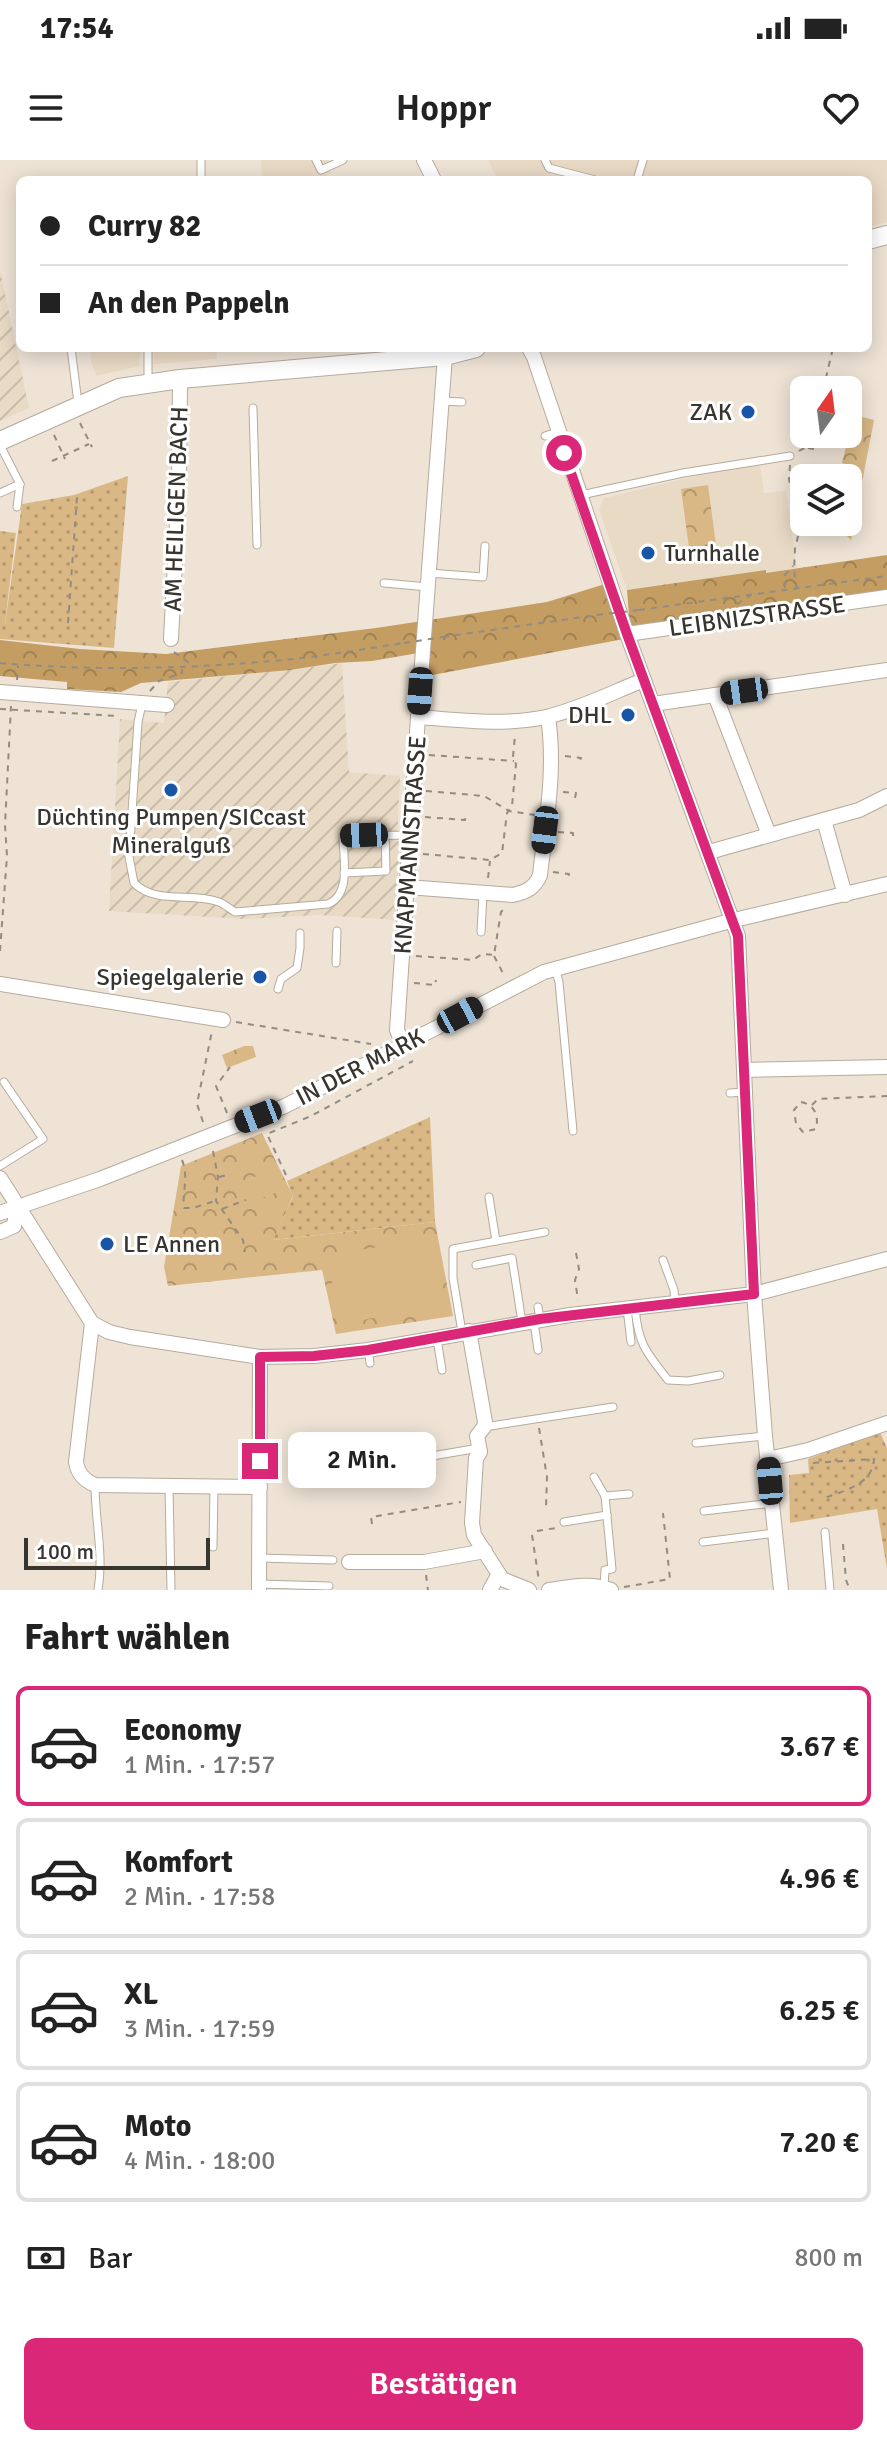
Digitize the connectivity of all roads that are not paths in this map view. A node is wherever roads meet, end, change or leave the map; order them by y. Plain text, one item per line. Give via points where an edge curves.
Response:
1 (316, 160) edge
2 (343, 160) edge
3 (545, 160) edge
4 (580, 176) edge
5 (71, 352) edge
6 (148, 352) edge
7 (460, 352) edge
8 (531, 352) edge
9 (445, 356) junction
10 (180, 379) junction
11 (148, 382) junction
12 (442, 401) junction
13 (462, 402) dead end
14 (76, 406) junction
15 (253, 408) dead end
16 (0, 443) edge
17 (790, 456) road end
18 (20, 484) junction
19 (0, 493) edge
20 (579, 495) junction
21 (17, 507) dead end
22 (257, 545) dead end
23 (485, 546) dead end
24 (428, 580) junction
25 (384, 583) dead end
26 (887, 597) edge
27 (627, 634) junction
28 (173, 646) road end
29 (887, 670) edge
30 (644, 680) junction
31 (10, 687) edge
32 (715, 695) junction
33 (142, 702) junction
34 (653, 704) junction
35 (167, 705) dead end
36 (418, 717) junction
37 (548, 717) junction
38 (887, 796) edge
39 (824, 820) junction
40 (385, 835) junction
41 (411, 835) junction
42 (769, 835) junction
43 (709, 852) junction
44 (344, 873) junction
45 (887, 884) edge
46 (407, 887) junction
47 (485, 893) junction
48 (845, 895) junction
49 (734, 920) junction
50 (337, 931) dead end
51 (481, 932) dead end
52 (300, 933) dead end
53 (336, 963) dead end
54 (555, 968) junction
55 (0, 984) edge
56 (278, 989) dead end
57 (223, 1020) road end
58 (401, 1040) junction
59 (887, 1067) edge
60 (744, 1070) junction
61 (4, 1082) dead end
62 (573, 1131) dead end
63 (0, 1166) edge
64 (0, 1178) edge
65 (489, 1197) dead end
66 (17, 1206) junction
67 (0, 1213) edge
68 (0, 1232) edge
69 (545, 1232) dead end
70 (496, 1241) junction
71 (887, 1259) edge
72 (663, 1260) dead end
73 (476, 1265) dead end
74 (754, 1294) junction
75 (675, 1302) junction
76 (631, 1307) junction
77 (525, 1321) junction
78 (92, 1323) junction
79 (466, 1331) junction
80 (437, 1337) junction
81 (631, 1342) dead end
82 (538, 1350) dead end
83 (260, 1357) junction
84 (442, 1370) dead end
85 (720, 1375) dead end
86 (613, 1407) dead end
87 (887, 1423) edge
88 (484, 1427) junction
89 (765, 1436) junction
90 (696, 1443) dead end
91 (479, 1448) junction
92 (768, 1459) junction
93 (356, 1469) dead end
94 (594, 1477) dead end
95 (95, 1485) junction
96 (169, 1486) junction
97 (214, 1486) junction
98 (263, 1489) junction
99 (629, 1494) dead end
100 (605, 1496) junction
101 (772, 1503) junction
102 (704, 1511) dead end
103 (607, 1515) junction
104 (564, 1522) road end
105 (825, 1532) dead end
106 (775, 1533) junction
107 (703, 1542) dead end
108 (213, 1547) dead end
109 (485, 1551) junction
110 (259, 1558) junction
111 (333, 1560) dead end
112 (349, 1562) dead end
113 (499, 1574) junction
114 (329, 1586) dead end
115 (259, 1587) edge
116 (607, 1589) edge
117 (98, 1590) edge
118 (171, 1590) edge
119 (490, 1590) edge
120 (529, 1590) edge
121 (549, 1590) edge
122 (781, 1590) edge
123 (830, 1590) edge

1 - 2 lane via 321,170
3 - 4 lane via 549,168
5 - 14 lane
6 - 11 lane
7 - 9 street
8 - 20 street via 551,434
9 - 10 street via 251,377
9 - 12 street, KNAPMANNSTRASSE
10 - 11 street
10 - 28 street, AM HEILIGEN BACH
11 - 14 street
12 - 13 lane
12 - 24 street, KNAPMANNSTRASSE
14 - 16 street
15 - 22 lane
16 - 18 lane
17 - 20 lane
18 - 19 lane
18 - 21 lane
20 - 27 street
23 - 24 lane via 483,577
24 - 25 lane
24 - 36 street, KNAPMANNSTRASSE
26 - 27 street, LEIBNIZSTRASSE
27 - 30 street
29 - 32 street
30 - 34 street
30 - 37 street
31 - 33 street
32 - 34 street
32 - 42 street
33 - 35 street
33 - 44 lane via 129,857 139,888 159,896 220,902 243,913 337,901
34 - 43 street
36 - 37 street via 516,722
36 - 41 street, KNAPMANNSTRASSE
37 - 47 street via 550,790 538,880 513,895
38 - 39 street
39 - 42 street
39 - 48 street
40 - 41 lane
40 - 44 lane via 386,871
40 - 44 lane via 343,836
41 - 46 street, KNAPMANNSTRASSE
42 - 43 street
43 - 49 street
45 - 48 street, IN DER MARK
46 - 47 street
46 - 58 street, KNAPMANNSTRASSE via 399,934
47 - 51 lane
48 - 49 street, IN DER MARK
49 - 54 street, IN DER MARK
49 - 60 street
50 - 53 lane
52 - 56 lane via 297,968 281,979
54 - 58 street, IN DER MARK
54 - 62 lane
55 - 57 street
58 - 66 street, IN DER MARK via 285,1106
59 - 60 street
60 - 74 street via 738,1092
61 - 63 lane via 43,1139
64 - 66 street
65 - 70 lane
66 - 67 street, IN DER MARK
66 - 68 street via 14,1226
66 - 78 street
69 - 70 lane
70 - 79 lane via 453,1249 453,1278
71 - 74 street via 824,1270
72 - 75 lane
73 - 77 lane via 512,1258
74 - 75 street
74 - 89 street
75 - 76 street
76 - 77 street
76 - 81 lane
76 - 85 lane via 640,1340 668,1380
77 - 79 street
77 - 82 lane
78 - 83 street via 130,1337
78 - 95 street via 76,1462 77,1472
79 - 80 street
79 - 88 street
80 - 83 street via 369,1356
80 - 84 lane
83 - 98 street
86 - 88 lane
87 - 92 street
88 - 91 street via 477,1436
89 - 90 lane
89 - 92 street
91 - 93 lane
91 - 109 street via 472,1523
92 - 101 street
94 - 100 lane
95 - 96 street
95 - 117 lane
96 - 97 street
96 - 118 lane
97 - 98 street
97 - 108 lane
98 - 110 street
99 - 100 lane
100 - 103 lane
101 - 102 lane
101 - 106 street
103 - 104 lane
103 - 116 lane via 612,1569 605,1570
105 - 123 lane
106 - 107 lane
106 - 122 street
109 - 112 street via 424,1562
109 - 113 street
110 - 111 lane
110 - 115 street
113 - 119 street
113 - 120 street
114 - 115 lane
116 - 121 street

